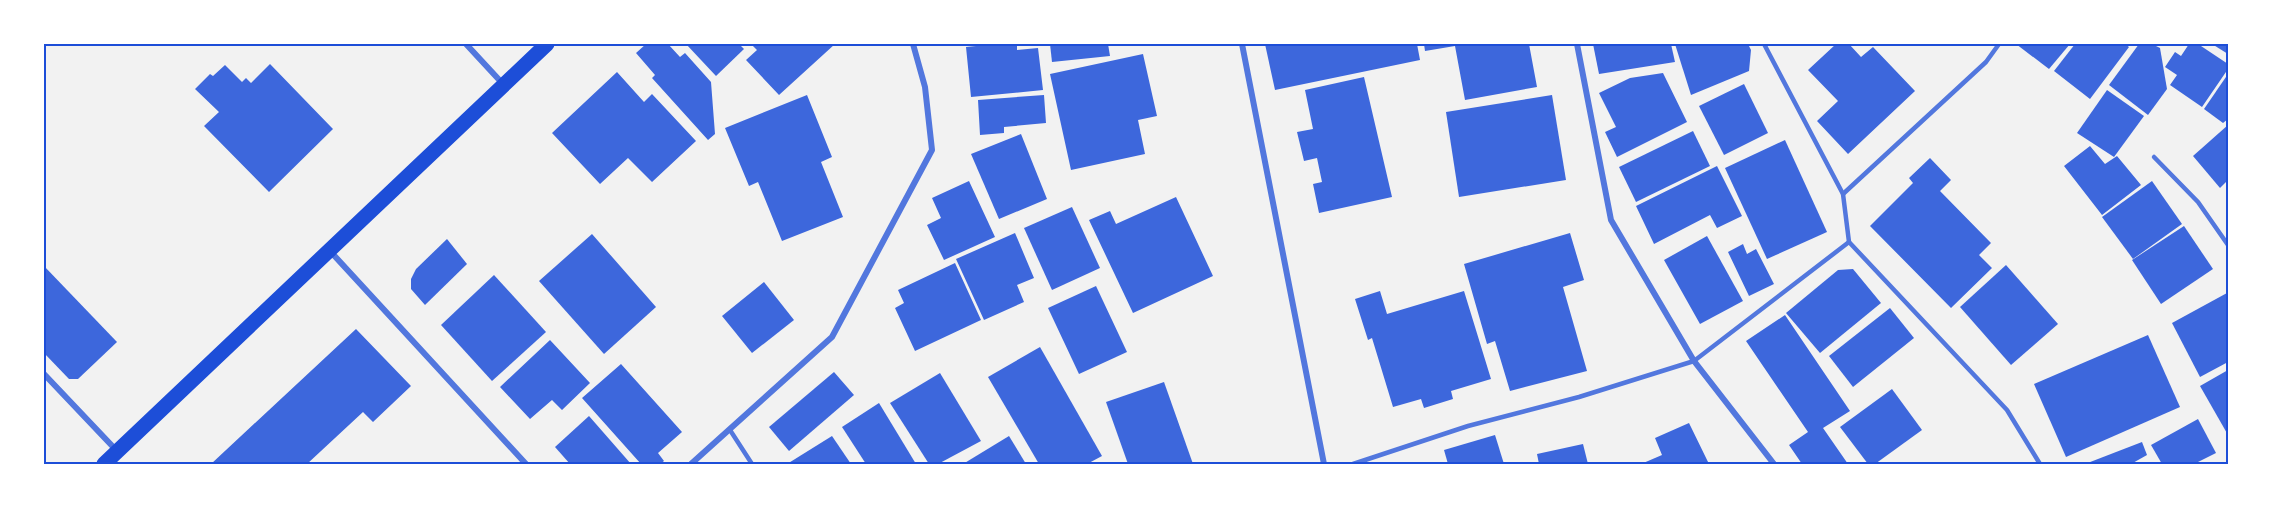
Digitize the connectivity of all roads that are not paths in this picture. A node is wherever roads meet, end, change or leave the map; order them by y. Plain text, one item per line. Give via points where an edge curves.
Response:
1 (466, 44) edge
2 (547, 44) edge
3 (913, 44) edge
4 (1242, 44) edge
5 (1577, 44) edge
6 (1764, 44) edge
7 (1999, 44) edge
8 (503, 84) junction
9 (2154, 157) dead end
10 (1843, 194) junction
11 (1849, 242) junction
12 (2229, 245) edge
13 (330, 251) junction
14 (1694, 361) junction
15 (44, 374) edge
16 (730, 430) junction
17 (118, 451) junction
18 (104, 465) edge
19 (526, 465) edge
20 (691, 465) edge
21 (752, 465) edge
22 (1324, 465) edge
23 (1353, 465) edge
24 (1774, 465) edge
25 (2040, 465) edge

1 - 8 street
2 - 8 main road
3 - 16 street via 925,87 932,150 832,338
4 - 22 street
5 - 14 street via 1611,220
6 - 10 lane
7 - 10 lane via 1986,62
8 - 13 main road
9 - 12 lane via 2198,202
10 - 11 lane
11 - 14 lane
11 - 25 lane via 2007,410
13 - 17 main road
13 - 19 street
14 - 23 lane via 1468,426
14 - 24 street
15 - 17 street
16 - 20 street
16 - 21 lane
17 - 18 main road

